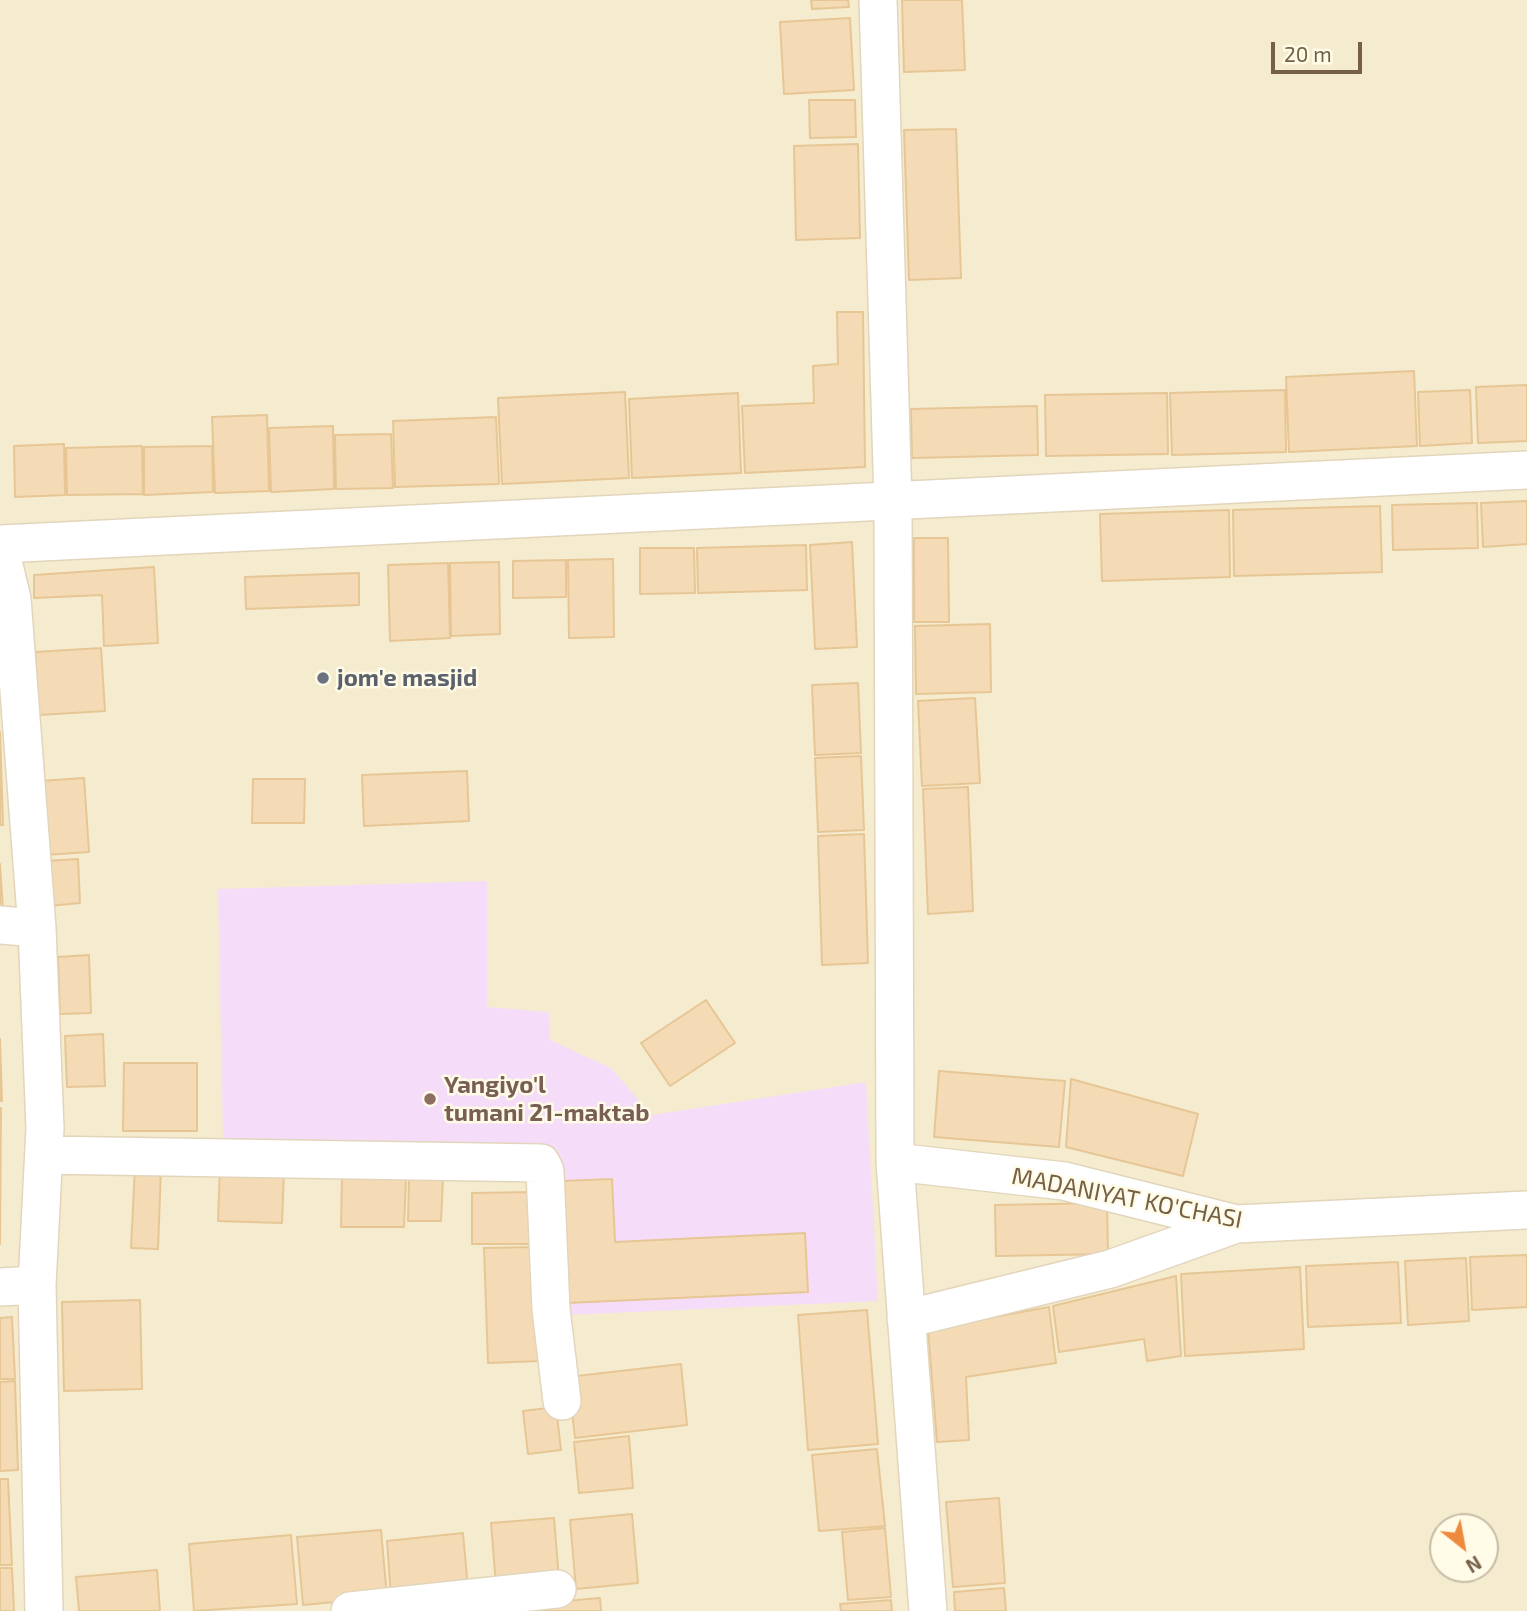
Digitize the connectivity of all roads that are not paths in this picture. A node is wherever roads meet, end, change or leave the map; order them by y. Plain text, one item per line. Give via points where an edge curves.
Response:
1 (878, 0) edge
2 (1527, 470) edge
3 (893, 502) junction
4 (0, 546) edge
5 (0, 925) edge
6 (37, 928) junction
7 (44, 1155) junction
8 (895, 1162) junction
9 (1527, 1210) edge
10 (1236, 1224) junction
11 (37, 1285) junction
12 (0, 1287) edge
13 (906, 1319) junction
14 (562, 1401) dead end
15 (557, 1589) dead end
16 (44, 1611) edge
17 (350, 1611) edge
18 (928, 1611) edge

1 - 3 street
2 - 3 street
3 - 4 street
3 - 8 street
4 - 6 street via 12,599
5 - 6 street
6 - 7 street
7 - 11 street
7 - 14 street via 541,1163
8 - 10 street, MADANIYAT KO'CHASI via 1064,1181
8 - 13 street
9 - 10 street, MADANIYAT KO'CHASI
10 - 13 street via 1110,1269
11 - 12 street
11 - 16 street
13 - 18 street
15 - 17 street

